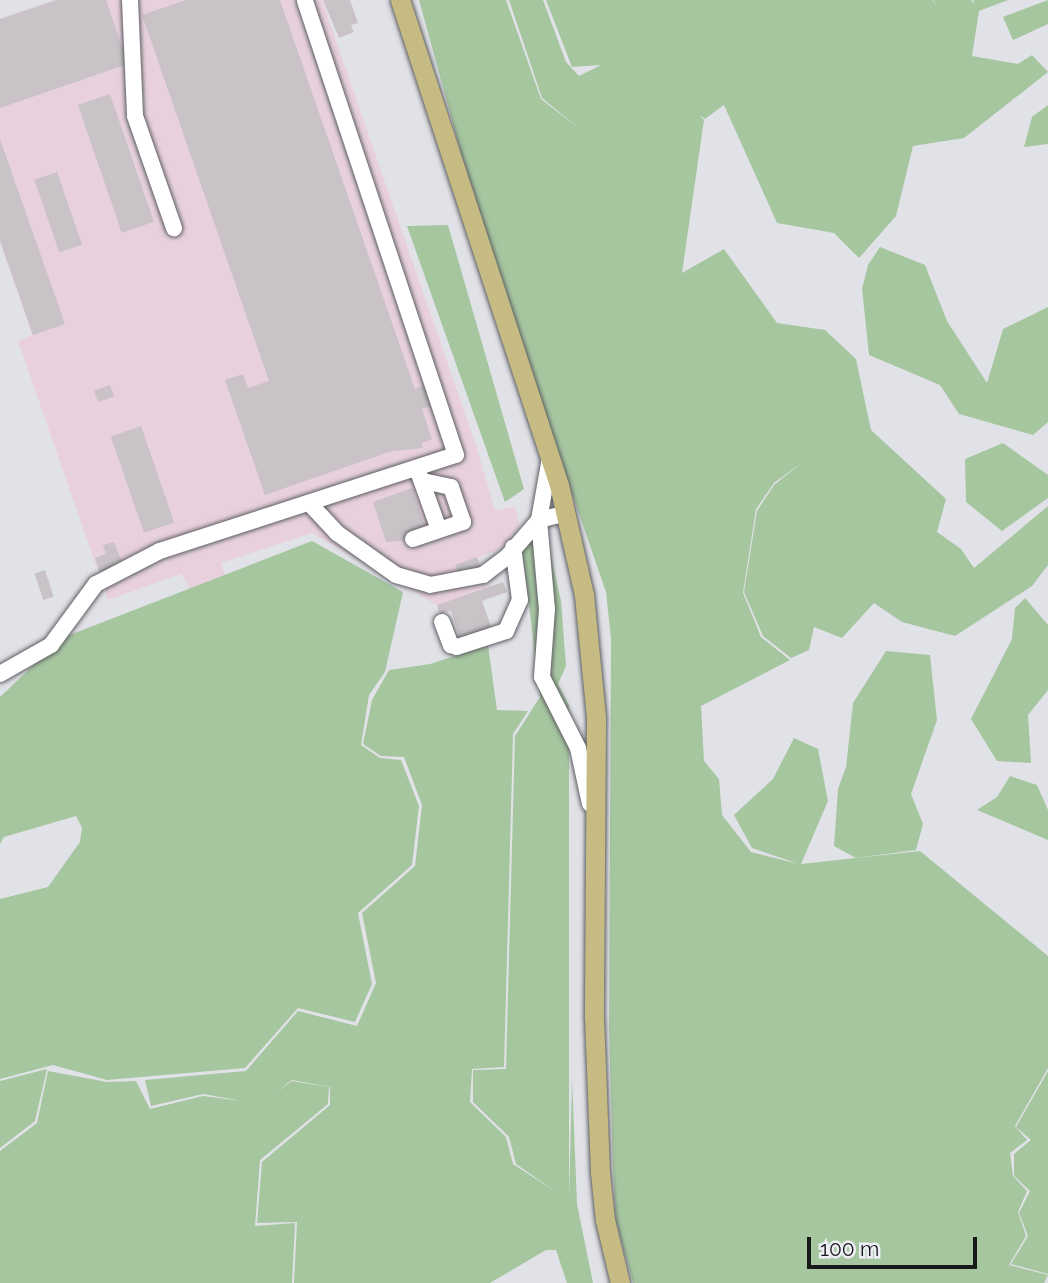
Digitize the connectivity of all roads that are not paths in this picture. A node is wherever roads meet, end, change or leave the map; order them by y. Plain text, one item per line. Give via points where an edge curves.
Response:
1 (130, 0) edge
2 (305, 0) edge
3 (400, 0) edge
4 (174, 228) dead end
5 (550, 458) junction
6 (420, 474) junction
7 (310, 504) junction
8 (567, 513) junction
9 (539, 520) junction
10 (439, 530) junction
11 (413, 539) dead end
12 (513, 547) junction
13 (442, 622) dead end
14 (0, 674) edge
15 (595, 831) junction
16 (620, 1283) edge

1 - 4 lane via 135,116
2 - 6 lane via 456,455
3 - 5 main road
5 - 8 main road
5 - 9 lane
6 - 7 lane
6 - 10 lane
6 - 10 lane via 451,487 463,522
7 - 12 lane via 337,533 413,583 449,585 483,575
7 - 14 lane via 160,551 96,584 51,645
8 - 9 lane
8 - 15 main road via 592,659
9 - 12 lane
9 - 15 lane via 547,609 542,677 578,748
10 - 11 lane
12 - 13 lane via 520,600 506,631 457,647 451,645
15 - 16 main road via 594,1016 600,1172 605,1220

